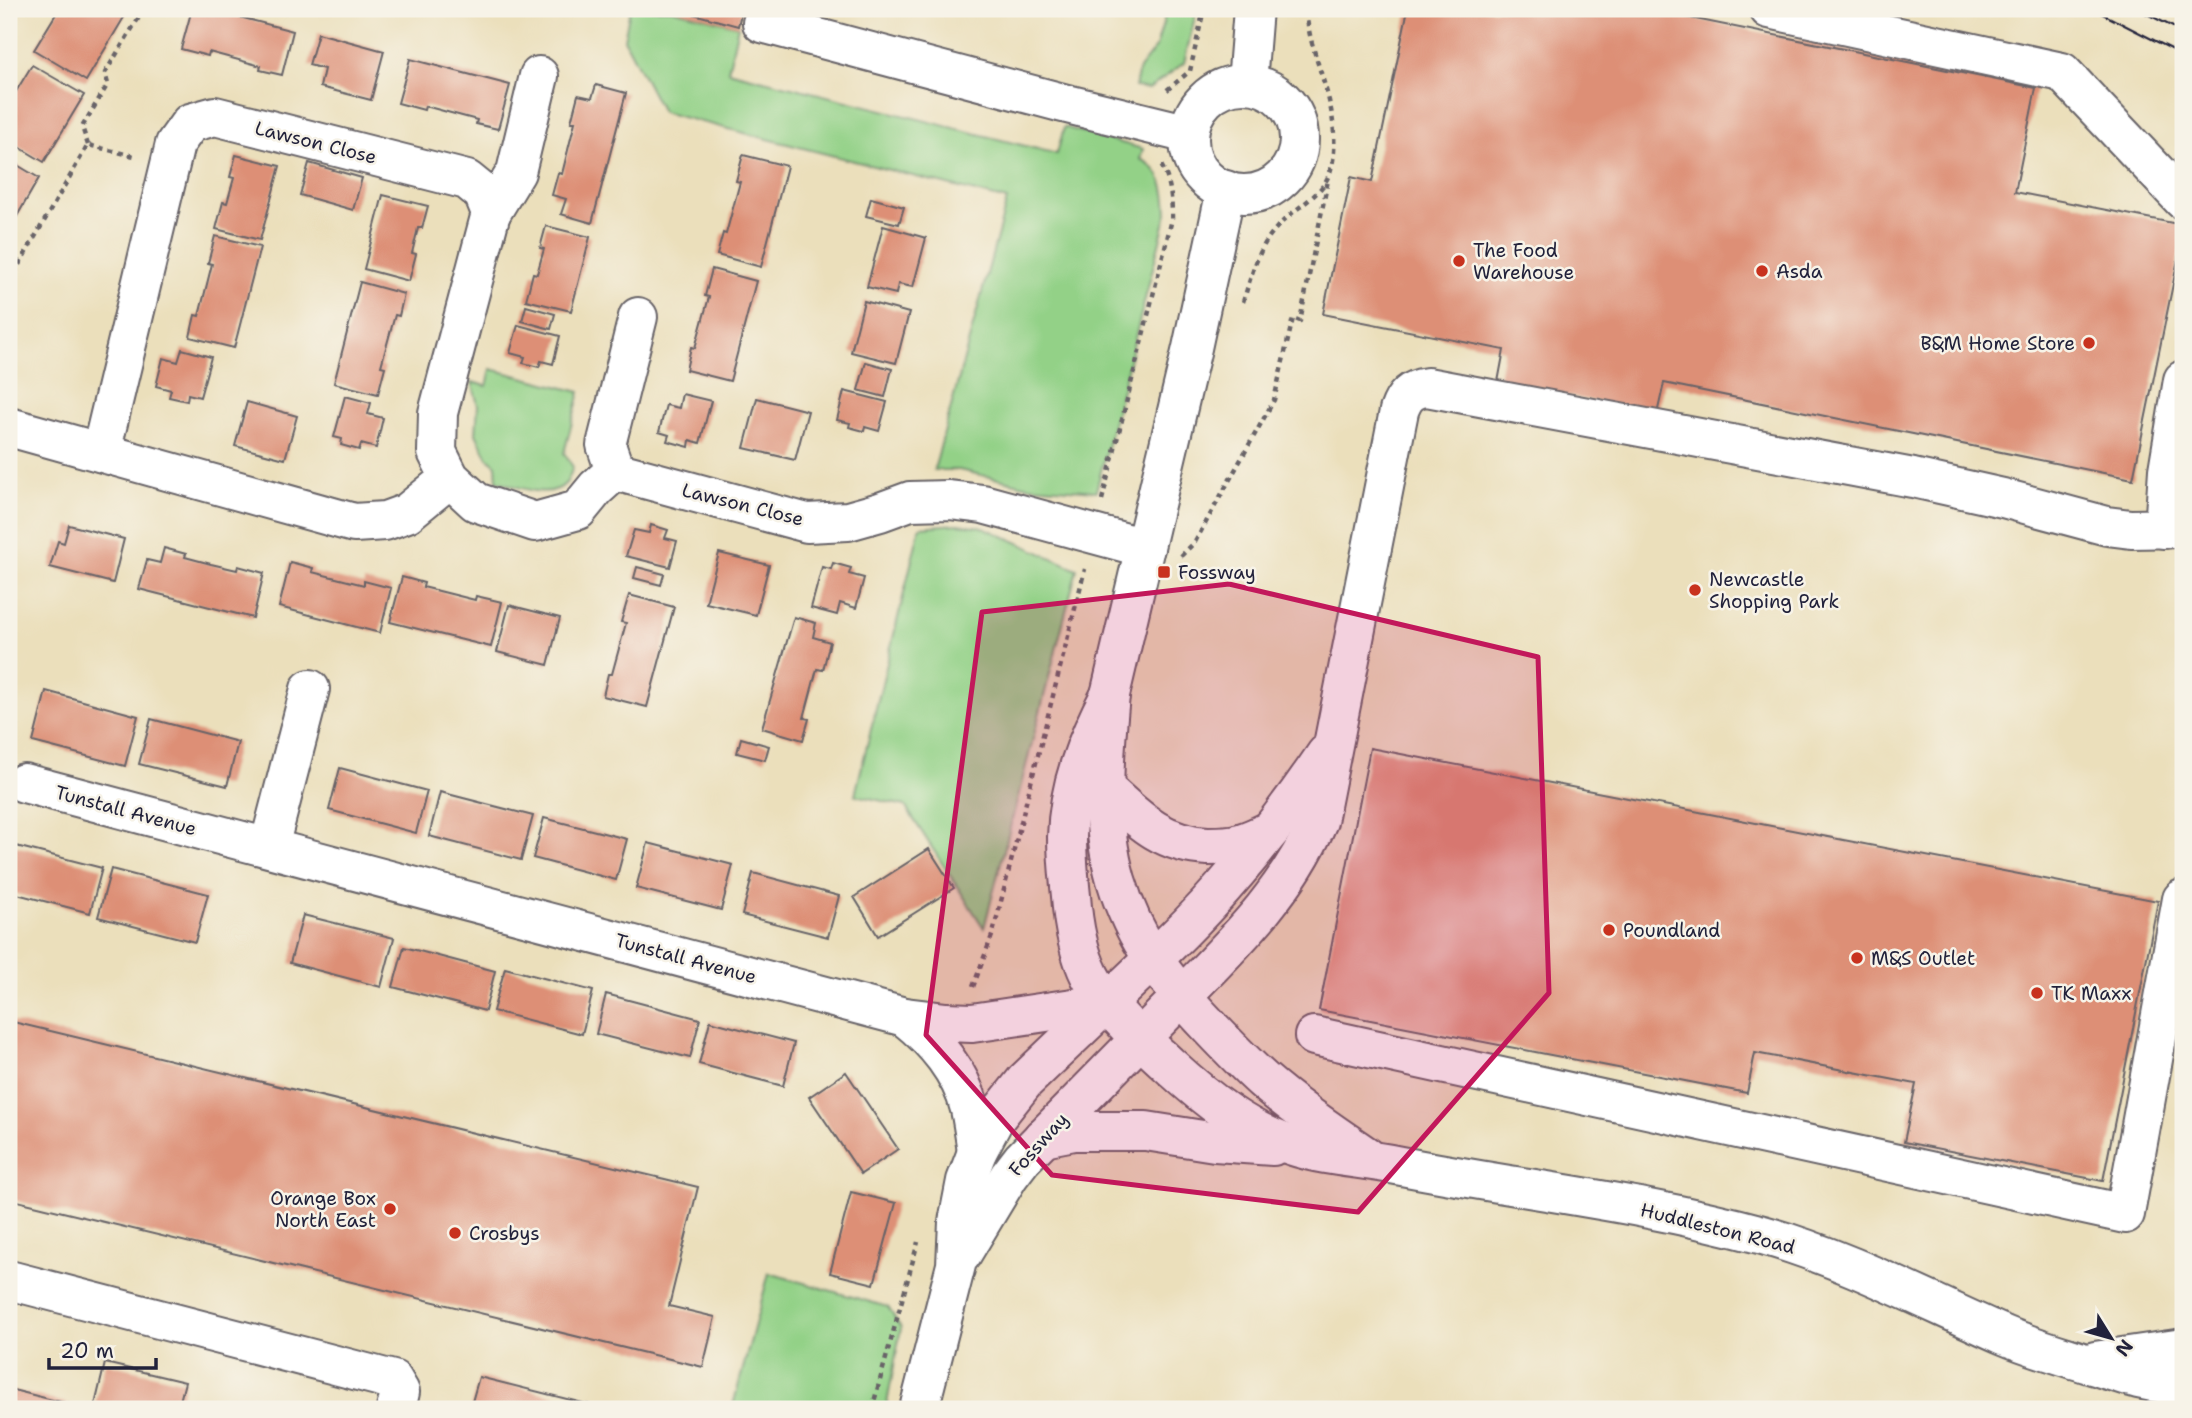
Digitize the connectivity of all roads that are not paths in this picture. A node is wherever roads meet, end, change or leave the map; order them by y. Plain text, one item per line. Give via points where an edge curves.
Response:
1 (1253, 9) edge
2 (1769, 9) edge
3 (762, 23) dead end
4 (539, 76) dead end
5 (1247, 83) junction
6 (1189, 134) junction
7 (1226, 190) junction
8 (2183, 200) edge
9 (491, 213) junction
10 (638, 317) dead end
11 (2183, 380) edge
12 (13, 428) dead end
13 (102, 452) junction
14 (615, 471) junction
15 (450, 478) junction
16 (2174, 529) edge
17 (1162, 548) junction
18 (310, 689) dead end
19 (1110, 695) junction
20 (1333, 743) junction
21 (24, 783) dead end
22 (1105, 789) junction
23 (1272, 830) junction
24 (269, 847) junction
25 (2182, 899) edge
26 (1152, 960) junction
27 (1181, 997) junction
28 (1107, 1003) junction
29 (905, 1017) junction
30 (1314, 1036) dead end
31 (1139, 1038) junction
32 (1043, 1136) junction
33 (1296, 1147) junction
34 (977, 1152) junction
35 (1373, 1161) junction
36 (956, 1265) junction
37 (9, 1280) edge
38 (2183, 1348) edge
39 (2086, 1363) junction
40 (2183, 1385) edge
41 (396, 1409) edge
42 (919, 1409) edge

1 - 5 street
2 - 8 street via 2062,72
3 - 6 street
4 - 9 street via 516,172
5 - 6 street via 1234,84 1208,98
5 - 7 street via 1269,90 1292,112 1297,155 1284,177 1261,193
6 - 7 street via 1193,166 1206,181
7 - 17 street via 1192,348
9 - 13 street, Lawson Close via 483,193 467,180 215,116 190,123 175,144 169,165
9 - 15 street via 438,413 437,452
10 - 14 street via 606,445
11 - 16 street via 2168,470
12 - 13 street
13 - 15 street via 354,523 385,521 407,513
14 - 15 street via 578,510 535,522 475,502
14 - 17 street, Lawson Close via 807,523 848,521 910,501 949,500
16 - 20 street via 2107,526 1913,478 1419,388 1403,399 1399,411
17 - 19 street
18 - 24 street
19 - 22 street
19 - 28 street via 1078,768 1067,834 1072,914 1083,960
20 - 23 street
20 - 27 street via 1318,821 1297,864 1250,927
21 - 24 street, Tunstall Avenue
22 - 23 street via 1155,831 1194,845 1240,843
22 - 26 street via 1116,878
23 - 26 street via 1201,913
24 - 29 street, Tunstall Avenue
25 - 30 street via 2125,1214
26 - 27 street, Huddleston Road
26 - 28 street, Fossway
27 - 31 street, Fossway
27 - 35 street, Huddleston Road via 1262,1079
28 - 29 street, Tunstall Avenue via 972,1023
28 - 31 street, Huddleston Road
28 - 34 street, Fossway via 1025,1081 994,1120
29 - 34 street via 934,1044 964,1089
31 - 32 street, Fossway
31 - 33 street, Huddleston Road via 1222,1110 1270,1138
32 - 33 street via 1074,1130 1146,1131 1215,1142
32 - 36 street, Fossway via 1009,1176
33 - 35 street, Huddleston Road
34 - 36 street, Fossway via 958,1222
35 - 39 street, Huddleston Road via 1765,1236 1841,1263 2007,1337
36 - 42 street, Fossway
37 - 41 street via 393,1380 400,1392
38 - 39 street, Huddleston Road
39 - 40 street, Huddleston Road via 2142,1381

